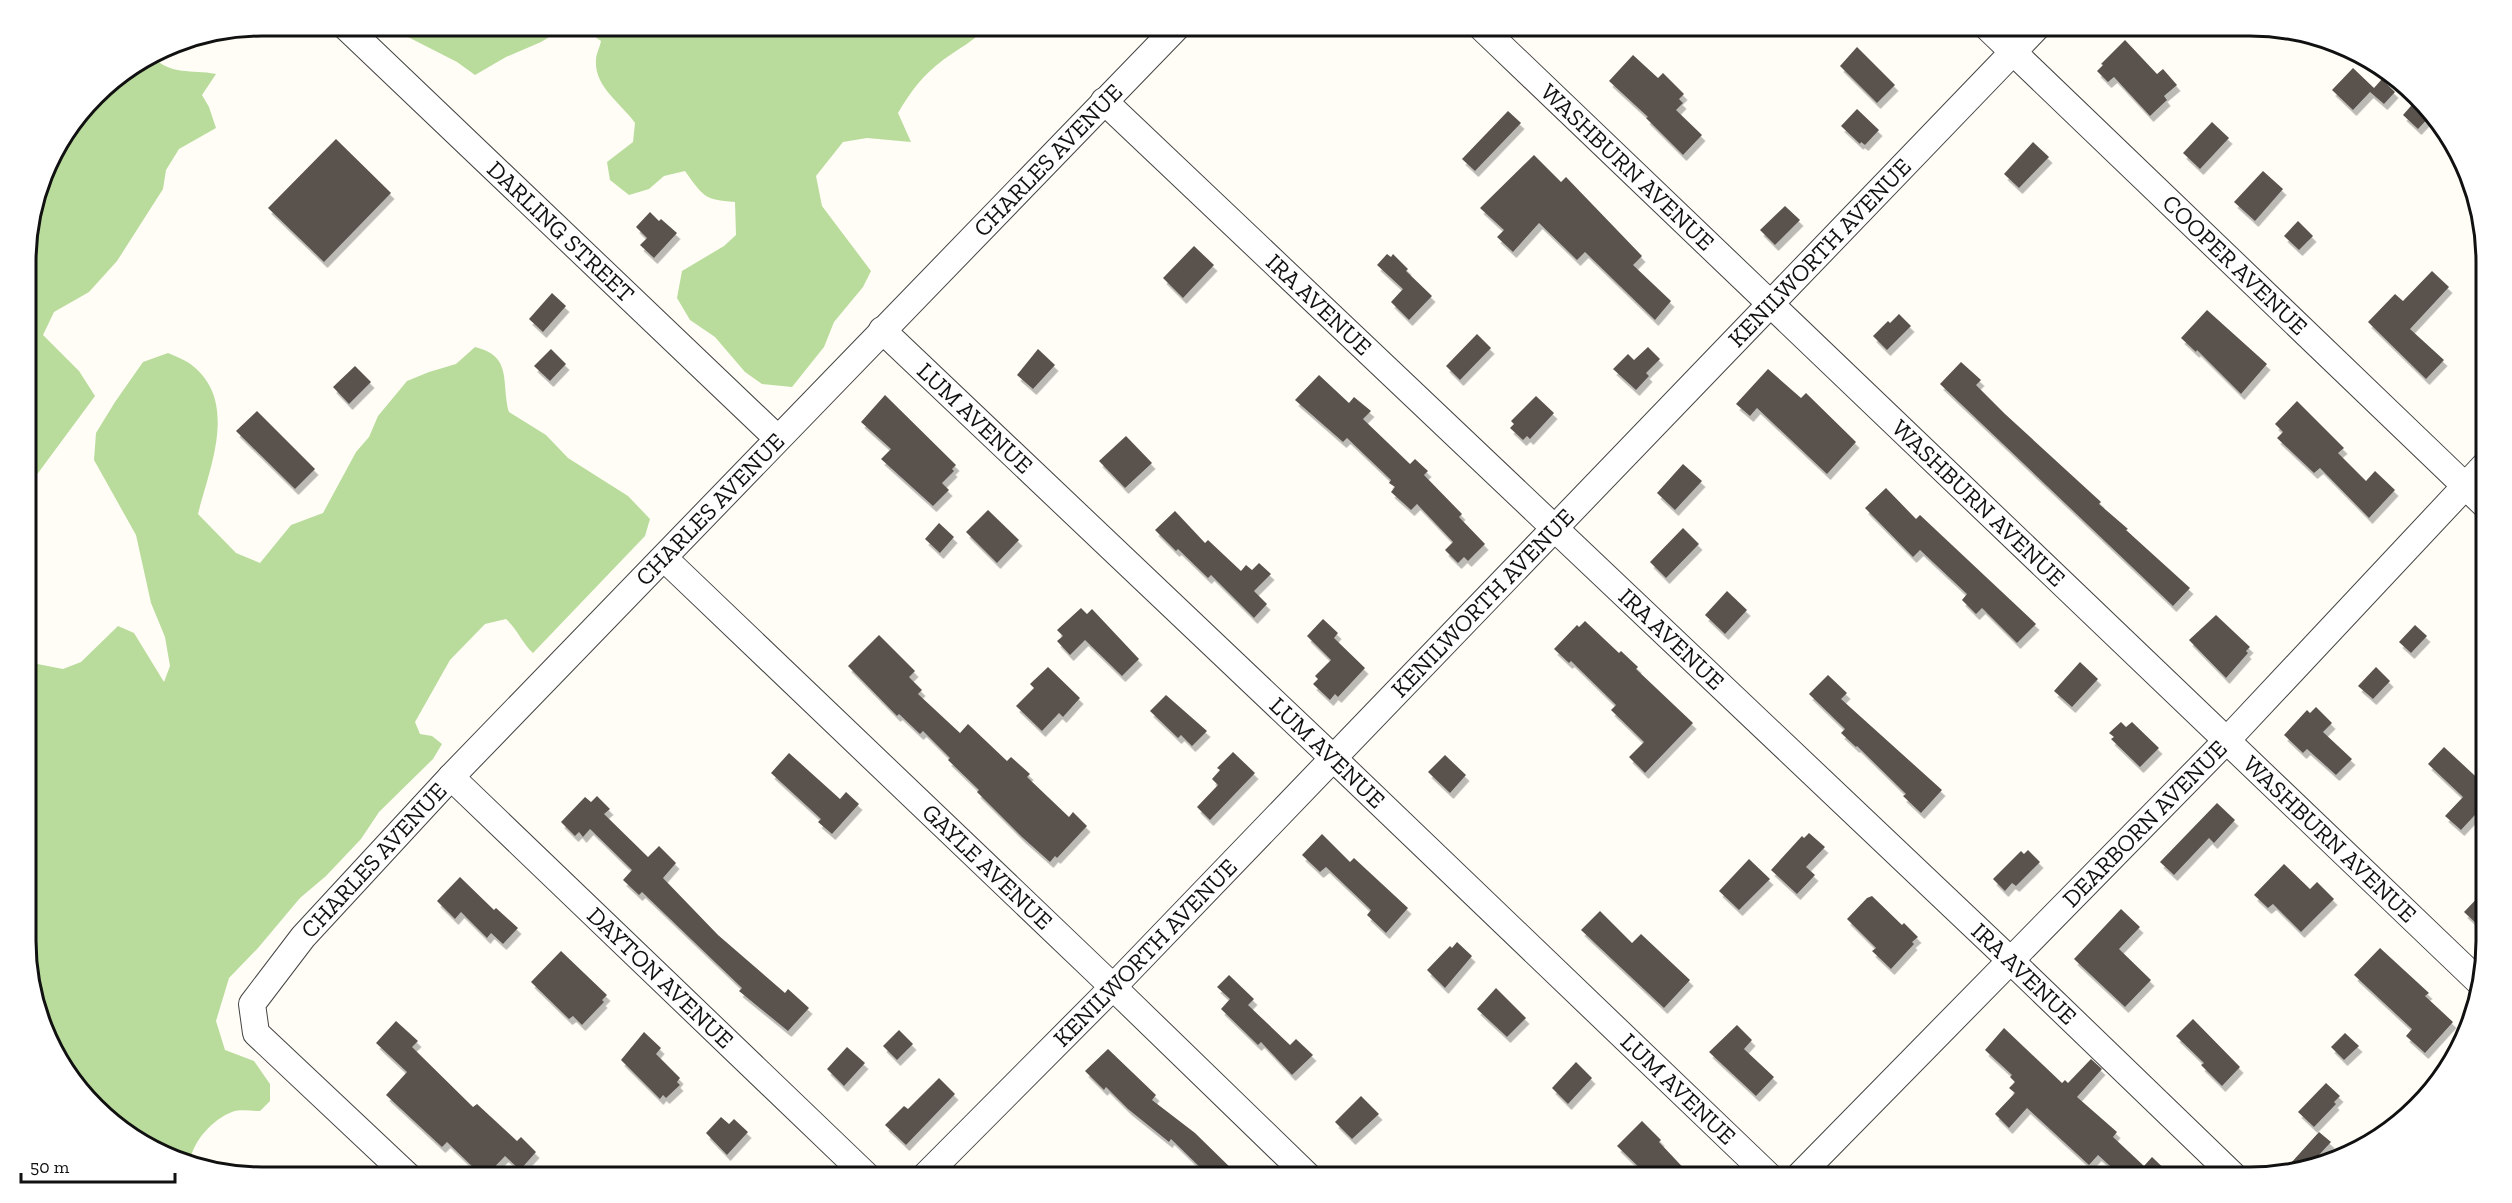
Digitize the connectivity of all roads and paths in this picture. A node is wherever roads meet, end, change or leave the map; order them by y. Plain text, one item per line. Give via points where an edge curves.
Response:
1 (355, 36) edge
2 (1168, 36) edge
3 (1491, 36) edge
4 (1996, 36) edge
5 (2028, 36) edge
6 (2013, 52) junction
7 (1104, 101) junction
8 (1772, 303) junction
9 (882, 330) junction
10 (777, 438) junction
11 (2476, 474) edge
12 (2465, 485) junction
13 (2476, 496) edge
14 (1554, 530) junction
15 (664, 558) junction
16 (2228, 739) junction
17 (1333, 758) junction
18 (451, 777) junction
19 (2010, 960) junction
20 (2473, 976) edge
21 (1113, 987) junction
22 (397, 1167) edge
23 (858, 1167) edge
24 (934, 1167) edge
25 (1299, 1167) edge
26 (1760, 1167) edge
27 (1808, 1167) edge
28 (2225, 1167) edge

1 - 10 street, DARLING STREET
2 - 7 street, CHARLES AVENUE
3 - 8 street, WASHBURN AVENUE
4 - 6 street, COOPER AVENUE
5 - 6 street, KENILWORTH AVENUE
6 - 8 street, KENILWORTH AVENUE
6 - 12 street, COOPER AVENUE
7 - 9 street, CHARLES AVENUE
7 - 14 street, IRA AVENUE
8 - 14 street, KENILWORTH AVENUE
8 - 16 street, WASHBURN AVENUE
9 - 10 street, CHARLES AVENUE
9 - 17 street, LUM AVENUE
10 - 15 street, CHARLES AVENUE
11 - 12 street, DEARBORN AVENUE
12 - 13 street, COOPER AVENUE
12 - 16 street, DEARBORN AVENUE
14 - 17 street, KENILWORTH AVENUE
14 - 19 street, IRA AVENUE
15 - 18 street, CHARLES AVENUE
15 - 21 street, GAYLE AVENUE
16 - 19 street, DEARBORN AVENUE
16 - 20 street, WASHBURN AVENUE
17 - 21 street, KENILWORTH AVENUE
17 - 26 street, LUM AVENUE
18 - 22 street, CHARLES AVENUE via 303,937 252,1004 256,1033
18 - 23 street, DAYTON AVENUE
19 - 27 street, DEARBORN AVENUE
19 - 28 street, IRA AVENUE
21 - 24 street, KENILWORTH AVENUE
21 - 25 street, GAYLE AVENUE

